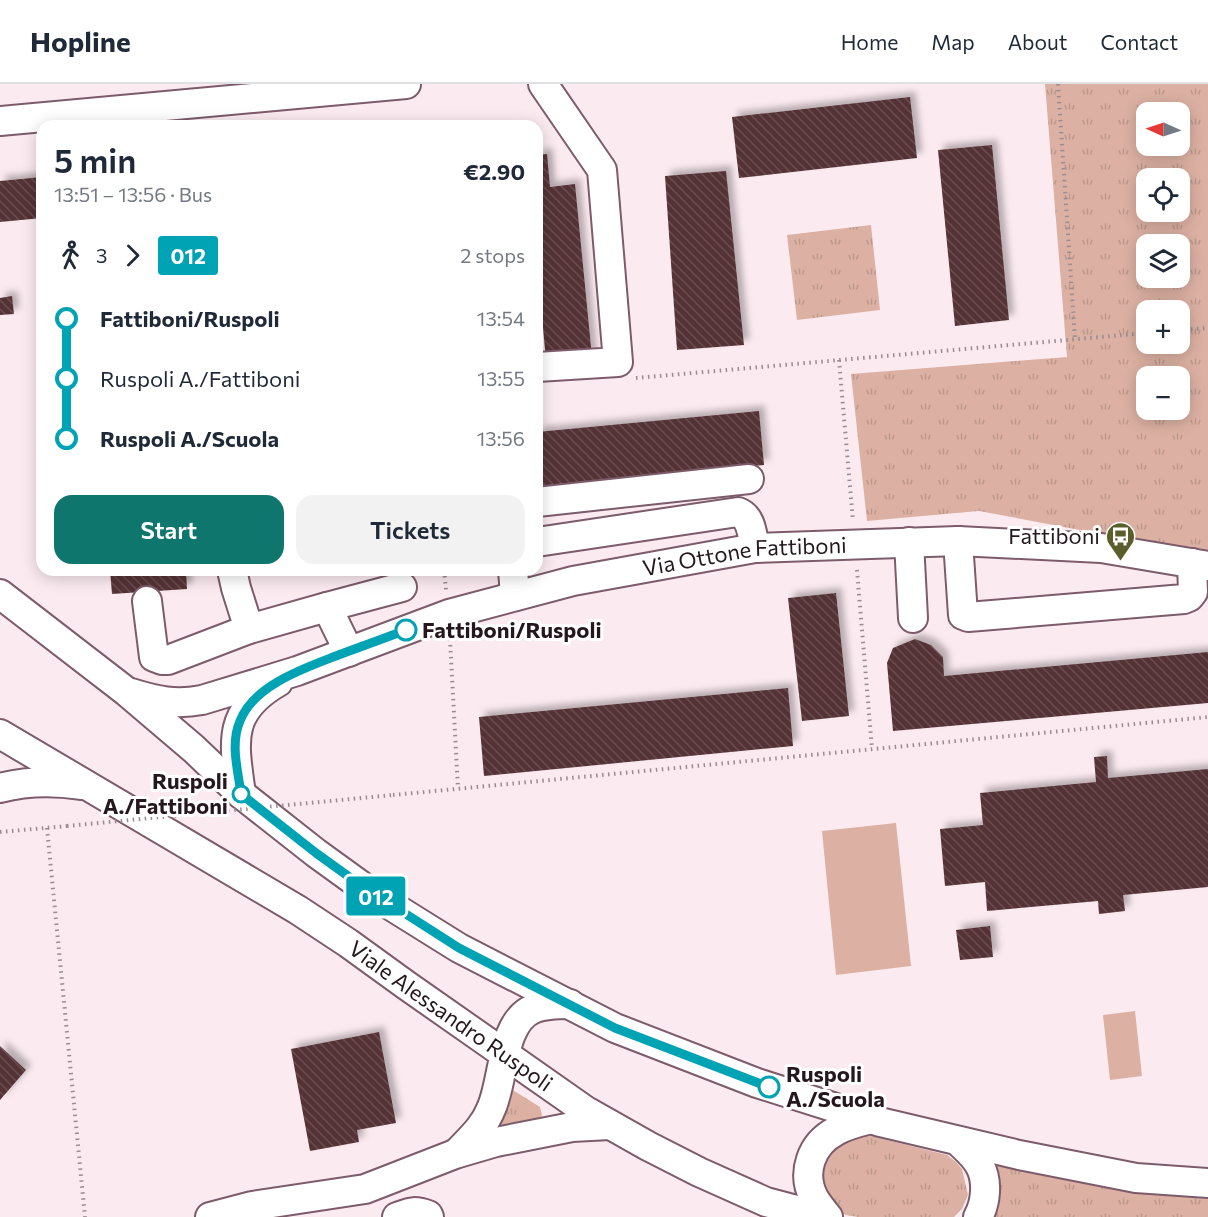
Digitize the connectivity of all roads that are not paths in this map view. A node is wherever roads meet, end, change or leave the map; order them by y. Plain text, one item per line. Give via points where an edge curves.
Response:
1 (406, 84) edge
2 (543, 84) edge
3 (186, 115) edge
4 (0, 121) edge
5 (543, 367) edge
6 (749, 479) dead end
7 (543, 501) edge
8 (543, 541) edge
9 (958, 541) junction
10 (909, 542) junction
11 (755, 548) junction
12 (1200, 565) edge
13 (233, 576) edge
14 (514, 583) edge
15 (402, 587) dead end
16 (0, 594) edge
17 (147, 601) dead end
18 (327, 607) junction
19 (913, 618) dead end
20 (249, 629) junction
21 (349, 652) junction
22 (297, 671) junction
23 (127, 692) junction
24 (0, 734) edge
25 (90, 786) junction
26 (0, 788) edge
27 (241, 794) junction
28 (570, 1004) junction
29 (505, 1055) junction
30 (871, 1119) junction
31 (610, 1125) junction
32 (958, 1141) junction
33 (455, 1154) junction
34 (1208, 1183) edge
35 (365, 1189) junction
36 (210, 1217) edge
37 (309, 1217) edge
38 (397, 1217) edge
39 (429, 1217) edge
40 (823, 1217) edge
41 (828, 1217) edge
42 (978, 1217) edge

1 - 3 street
2 - 5 street via 602,170 618,362
3 - 4 street
6 - 7 street
8 - 11 street via 738,512 748,520
9 - 10 street, Via Ottone Fattiboni
9 - 12 street, Via Ottone Fattiboni via 1101,548
9 - 12 street via 963,615 968,617 1184,599 1193,592
10 - 11 street, Via Ottone Fattiboni
10 - 19 street
11 - 14 street, Via Ottone Fattiboni via 573,580
13 - 20 street
14 - 21 street, Via Ottone Fattiboni via 449,614
15 - 18 street
16 - 23 street
17 - 20 street via 154,657 162,660
18 - 20 street
18 - 21 street
21 - 22 street, Via Ottone Fattiboni
22 - 23 street, Via Ottone Fattiboni via 187,702 162,701
22 - 27 street, Via Ottone Fattiboni via 263,692 240,720 235,745
23 - 27 street
24 - 25 street, Viale Alessandro Ruspoli
25 - 26 street via 30,782
25 - 29 street, Viale Alessandro Ruspoli via 298,910
27 - 28 street via 383,900 459,948
28 - 29 street via 528,1011 514,1028
28 - 30 street via 615,1028 757,1083
29 - 31 street, Viale Alessandro Ruspoli
29 - 33 street via 488,1117
30 - 32 street
30 - 41 street via 836,1131 814,1151 809,1164 810,1187
31 - 33 street via 572,1126
31 - 40 street, Viale Alessandro Ruspoli via 766,1202
32 - 34 street via 1136,1178
32 - 42 street via 983,1174 984,1197
33 - 35 street
35 - 36 street via 252,1206
35 - 37 street
38 - 39 street via 416,1211

